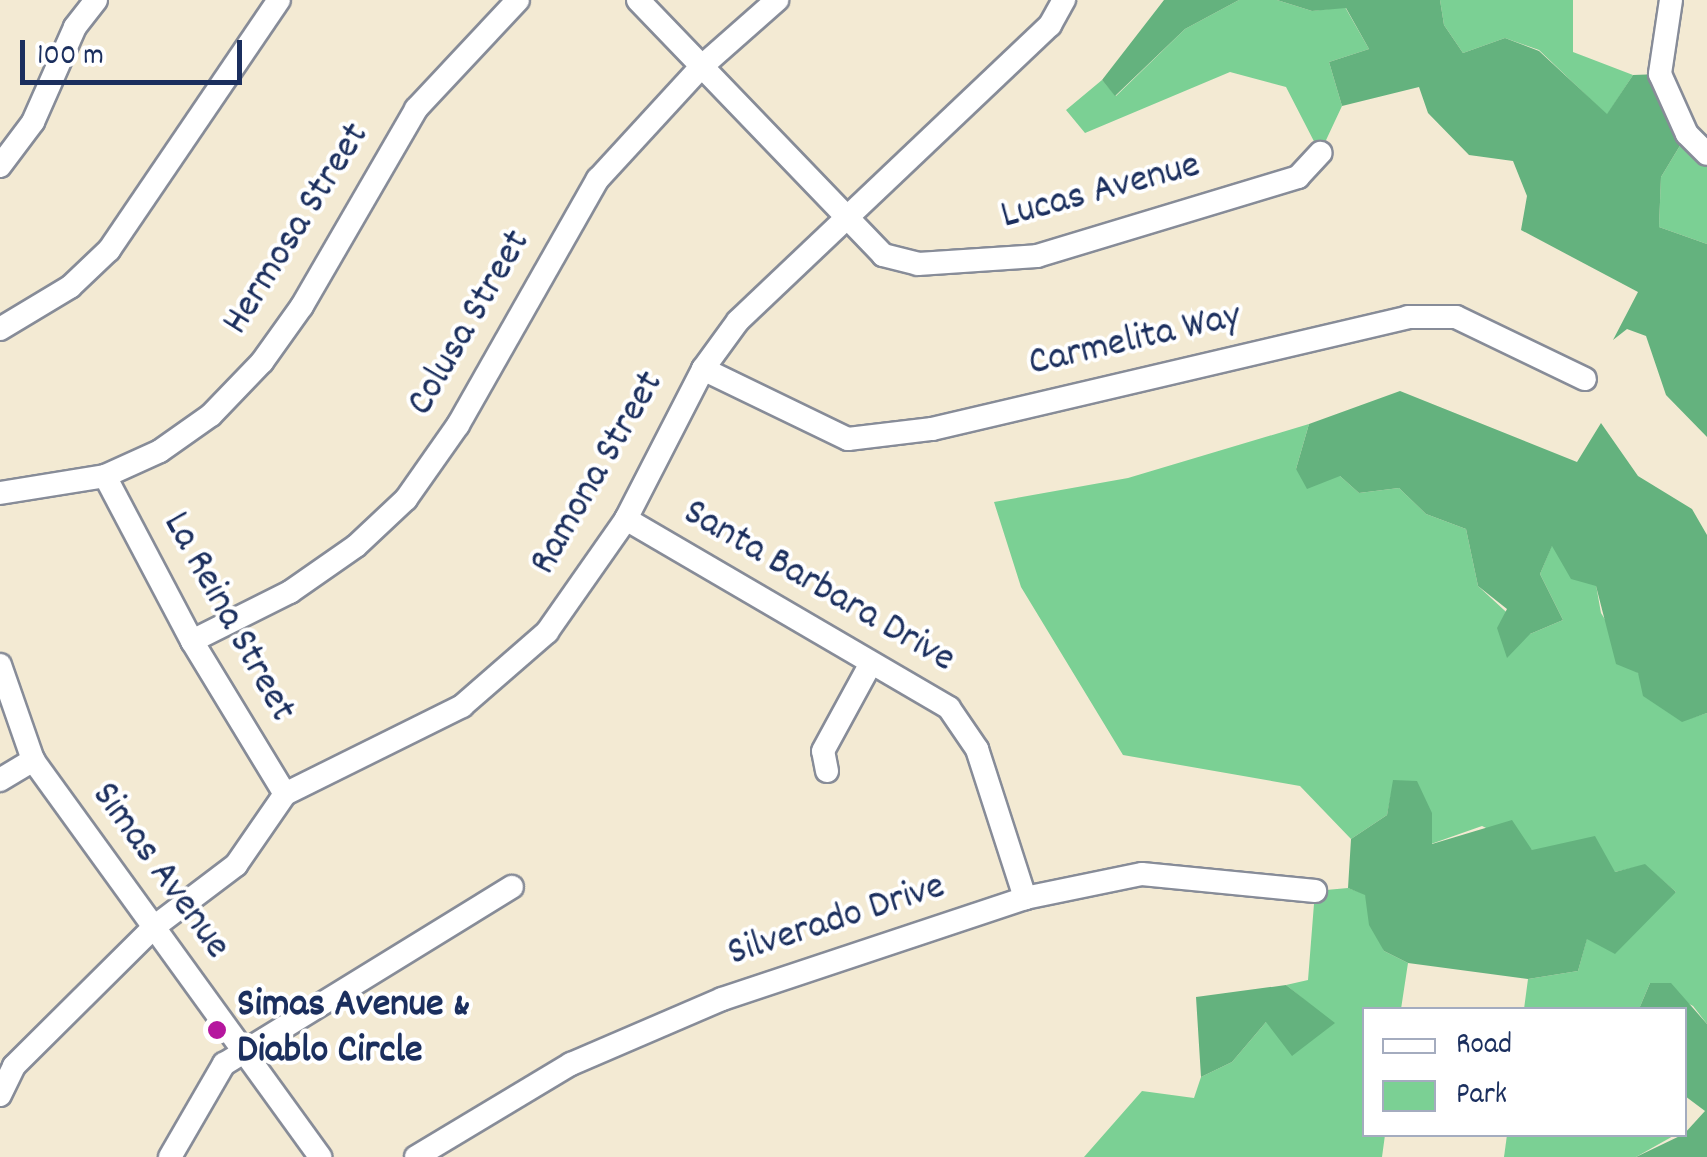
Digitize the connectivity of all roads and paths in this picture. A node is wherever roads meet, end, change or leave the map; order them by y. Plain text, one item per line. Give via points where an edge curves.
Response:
1 (96, 0) edge
2 (278, 0) edge
3 (518, 0) edge
4 (638, 0) edge
5 (776, 0) edge
6 (1064, 0) edge
7 (1671, 0) edge
8 (700, 68) junction
9 (1320, 154) dead end
10 (1707, 154) edge
11 (0, 166) edge
12 (845, 216) junction
13 (0, 329) edge
14 (704, 369) junction
15 (1585, 379) dead end
16 (106, 476) junction
17 (0, 493) edge
18 (626, 519) junction
19 (192, 642) junction
20 (871, 663) junction
21 (0, 665) edge
22 (33, 760) junction
23 (827, 772) dead end
24 (0, 780) edge
25 (285, 794) junction
26 (512, 887) dead end
27 (1315, 891) dead end
28 (1026, 898) junction
29 (154, 927) junction
30 (242, 1051) junction
31 (0, 1095) edge
32 (170, 1157) edge
33 (320, 1157) edge
34 (416, 1157) edge

1 - 11 street via 75,27 34,122
2 - 13 street via 109,250 70,287
3 - 16 street, Hermosa Street via 416,109 302,306 262,362 186,434
4 - 8 street, Lucas Avenue
5 - 8 street, Colusa Street
6 - 12 street, Ramona Street via 1050,25
7 - 10 street via 1660,74 1687,134
8 - 12 street, Lucas Avenue
8 - 19 street, Colusa Street via 598,178 458,425 406,499 356,546 290,592
9 - 12 street, Lucas Avenue via 1298,177 1036,256 918,264 883,255
12 - 14 street, Ramona Street via 738,321
14 - 15 street, Carmelita Way via 848,440 932,429 1408,316 1456,317
14 - 18 street, Ramona Street
16 - 17 street, Hermosa Street
16 - 19 street, La Reina Street
18 - 20 street, Santa Barbara Drive
18 - 25 street, Ramona Street via 548,632 462,706
19 - 25 street, La Reina Street
20 - 23 street via 824,751
20 - 28 street, Santa Barbara Drive via 949,708 977,750
21 - 22 street, Simas Avenue
22 - 24 street
22 - 29 street, Simas Avenue
25 - 29 street, Ramona Street via 236,865
26 - 30 street
27 - 28 street, Silverado Drive via 1142,874
28 - 34 street, Silverado Drive via 722,1000 571,1064
29 - 30 street, Simas Avenue
29 - 31 street, Ramona Street via 14,1066
30 - 32 street via 224,1064
30 - 33 street, Simas Avenue

